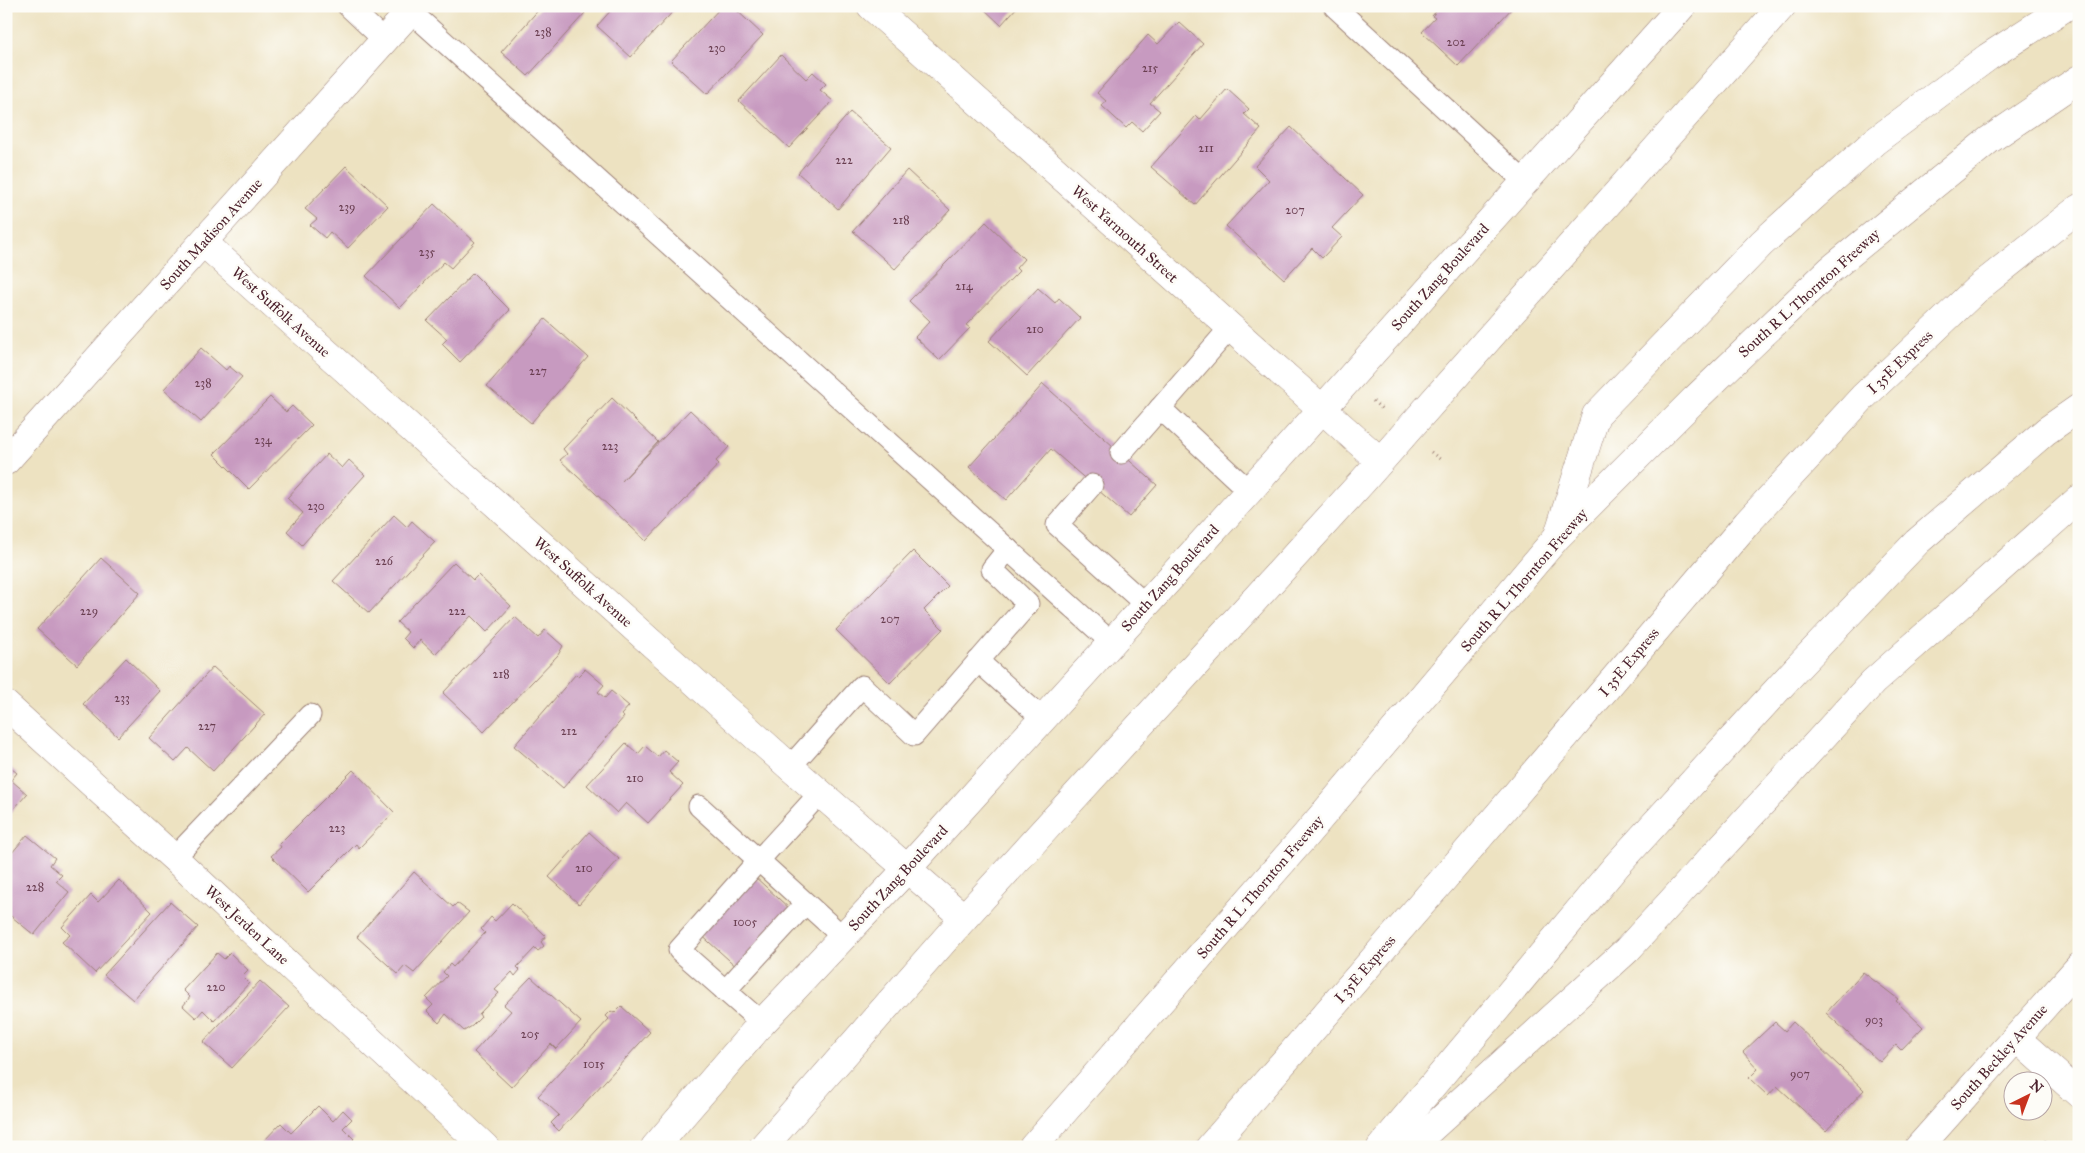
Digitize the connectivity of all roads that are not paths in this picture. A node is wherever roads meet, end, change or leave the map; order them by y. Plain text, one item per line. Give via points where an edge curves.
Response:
1 (348, 6) edge
2 (871, 6) edge
3 (1334, 6) edge
4 (1682, 6) edge
5 (1782, 6) edge
6 (2067, 6) edge
7 (413, 9) edge
8 (384, 40) junction
9 (2079, 79) edge
10 (1525, 182) junction
11 (2079, 208) edge
12 (204, 243) junction
13 (1230, 328) junction
14 (1160, 408) junction
15 (2079, 408) edge
16 (1322, 410) junction
17 (1121, 453) dead end
18 (1380, 460) junction
19 (6, 461) edge
20 (1092, 485) dead end
21 (1249, 491) junction
22 (2079, 499) edge
23 (1557, 537) junction
24 (1008, 549) junction
25 (1146, 605) junction
26 (1112, 643) junction
27 (978, 661) junction
28 (6, 705) edge
29 (310, 715) dead end
30 (1043, 719) junction
31 (790, 767) junction
32 (820, 793) junction
33 (699, 806) dead end
34 (174, 858) junction
35 (758, 861) junction
36 (908, 868) junction
37 (806, 904) junction
38 (964, 918) junction
39 (843, 937) junction
40 (2079, 967) edge
41 (725, 991) junction
42 (762, 1023) junction
43 (2016, 1038) junction
44 (2079, 1094) edge
45 (485, 1147) edge
46 (655, 1147) edge
47 (763, 1147) edge
48 (1033, 1147) edge
49 (1210, 1147) edge
50 (1381, 1147) edge
51 (1411, 1147) edge
52 (1919, 1147) edge

1 - 8 lane
2 - 13 main road, West Yarmouth Street
3 - 10 lane
4 - 10 main road, South Zang Boulevard
5 - 18 main road
6 - 23 main road via 1988,57 1874,142 1762,243 1644,364 1596,415
7 - 8 main road, South Madison Avenue
7 - 24 lane
8 - 12 main road, South Madison Avenue
9 - 23 main road, South R L Thornton Freeway via 1989,140 1830,270
10 - 16 main road, South Zang Boulevard
11 - 49 main road, I 35E Express via 1978,288 1863,397 1747,523
12 - 19 main road, South Madison Avenue
12 - 31 main road, West Suffolk Avenue
13 - 14 lane
13 - 16 main road, West Yarmouth Street
14 - 17 lane
14 - 21 lane
15 - 50 main road via 2046,431 1917,542 1798,666 1617,865
16 - 18 main road, West Yarmouth Street
16 - 21 main road, South Zang Boulevard
18 - 38 main road
20 - 25 lane via 1057,525
21 - 25 main road, South Zang Boulevard
22 - 51 main road via 1873,682 1627,950
23 - 48 main road, South R L Thornton Freeway via 1305,836
24 - 26 lane
24 - 27 lane via 992,569 1028,604
25 - 26 main road, South Zang Boulevard
26 - 30 main road, South Zang Boulevard
27 - 30 lane
27 - 31 lane via 914,735 862,686
28 - 34 main road, West Jerden Lane
29 - 34 lane
30 - 36 main road, South Zang Boulevard
31 - 32 main road, West Suffolk Avenue
32 - 35 lane
32 - 36 main road, West Suffolk Avenue
33 - 35 lane
34 - 45 main road, West Jerden Lane
35 - 37 lane
35 - 41 lane via 679,950
36 - 38 main road, West Suffolk Avenue
36 - 39 main road, South Zang Boulevard
37 - 39 lane
37 - 41 lane
38 - 47 main road
39 - 42 main road, South Zang Boulevard
40 - 43 main road, South Beckley Avenue
41 - 42 lane
42 - 46 main road, South Zang Boulevard
43 - 44 main road
43 - 52 main road, South Beckley Avenue

